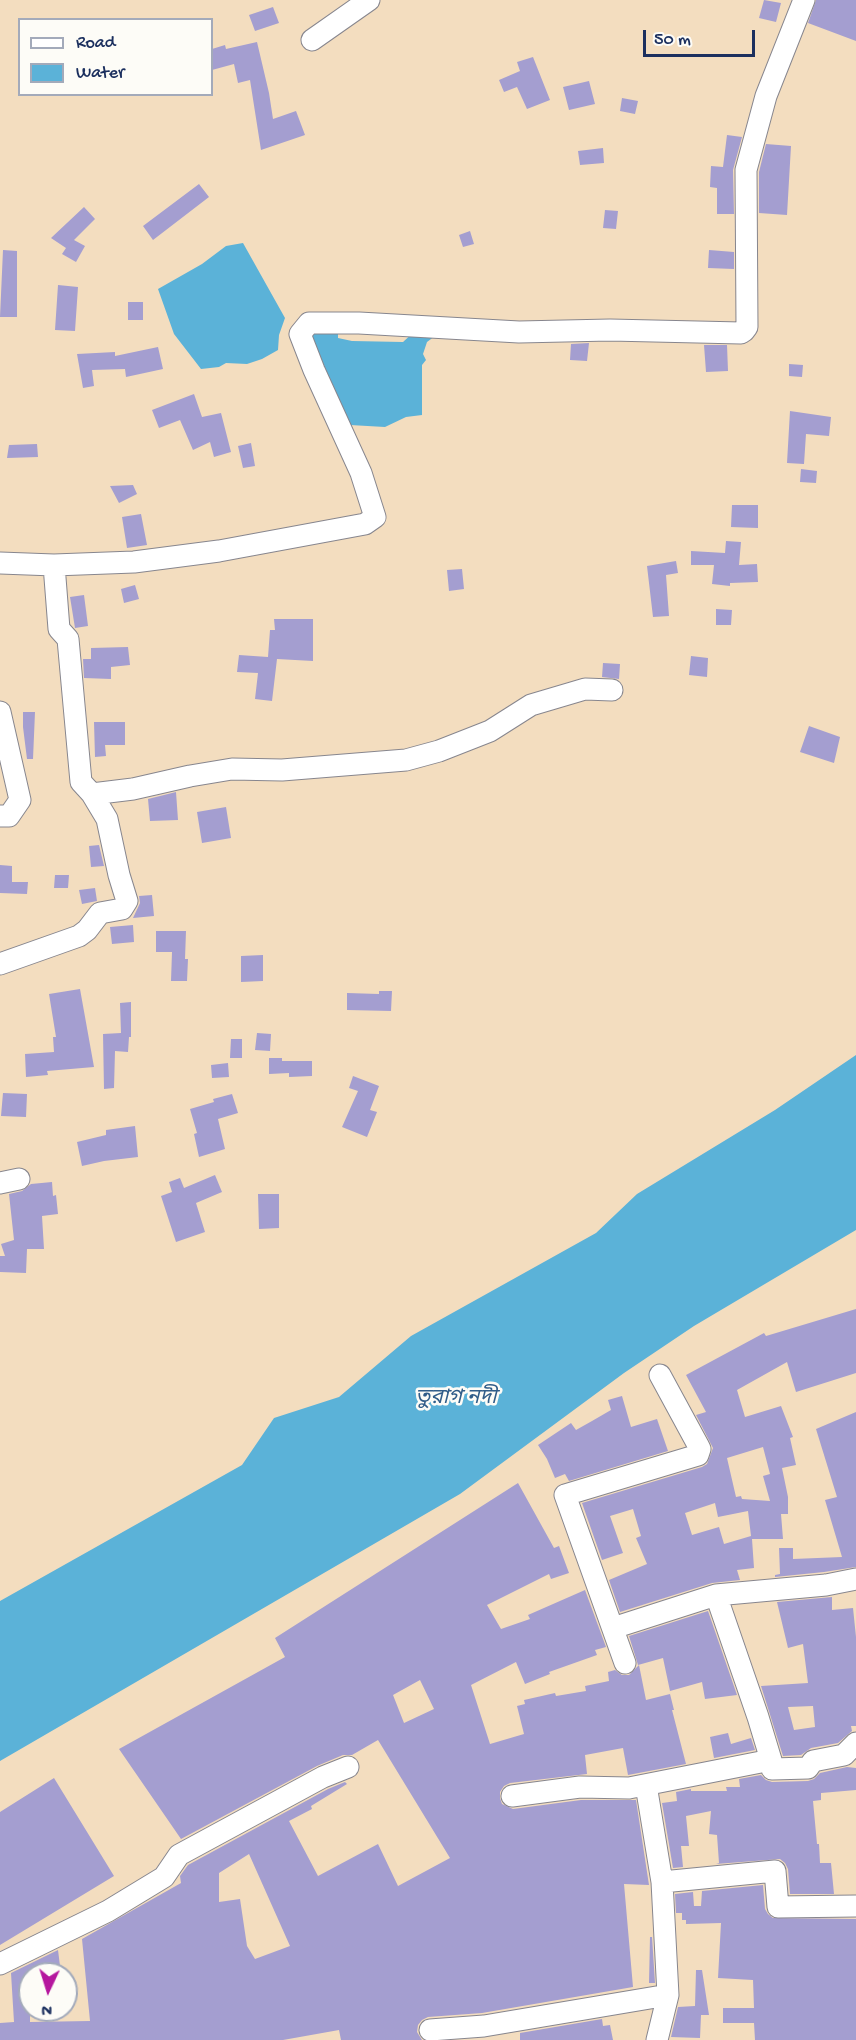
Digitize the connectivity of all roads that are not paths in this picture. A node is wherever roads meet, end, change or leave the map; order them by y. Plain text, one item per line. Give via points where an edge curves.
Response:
1 (369, 0) edge
2 (804, 0) edge
3 (312, 40) dead end
4 (0, 563) edge
5 (54, 565) junction
6 (612, 690) dead end
7 (0, 712) edge
8 (92, 794) junction
9 (0, 816) edge
10 (0, 964) edge
11 (660, 1375) dead end
12 (856, 1579) edge
13 (716, 1595) junction
14 (613, 1628) junction
15 (625, 1664) dead end
16 (856, 1743) edge
17 (771, 1760) junction
18 (348, 1767) dead end
19 (646, 1785) junction
20 (512, 1796) dead end
21 (662, 1882) junction
22 (856, 1906) edge
23 (0, 1964) edge
24 (668, 1995) junction
25 (430, 2030) dead end
26 (657, 2040) edge

1 - 3 street
2 - 5 street via 766,96 746,170 744,331 519,332 309,323 300,334 361,473 375,517 365,524 219,551 134,562
4 - 5 street
5 - 8 street via 59,629 68,639 81,782
6 - 8 street via 585,689 531,705 490,731 406,760 282,770 232,769
7 - 9 street via 20,800 9,816
8 - 10 street via 107,819 127,902 122,909 100,913 79,936
11 - 14 street via 698,1444 698,1455 565,1495
12 - 13 street
13 - 14 street
13 - 17 street
14 - 15 street
16 - 17 street via 844,1755 813,1761 808,1768 772,1769
17 - 19 street
18 - 23 street via 179,1855 164,1877 108,1911
19 - 20 street via 580,1787
19 - 21 street
21 - 22 street via 775,1871 778,1907
21 - 24 street
24 - 25 street via 484,2026
24 - 26 street

